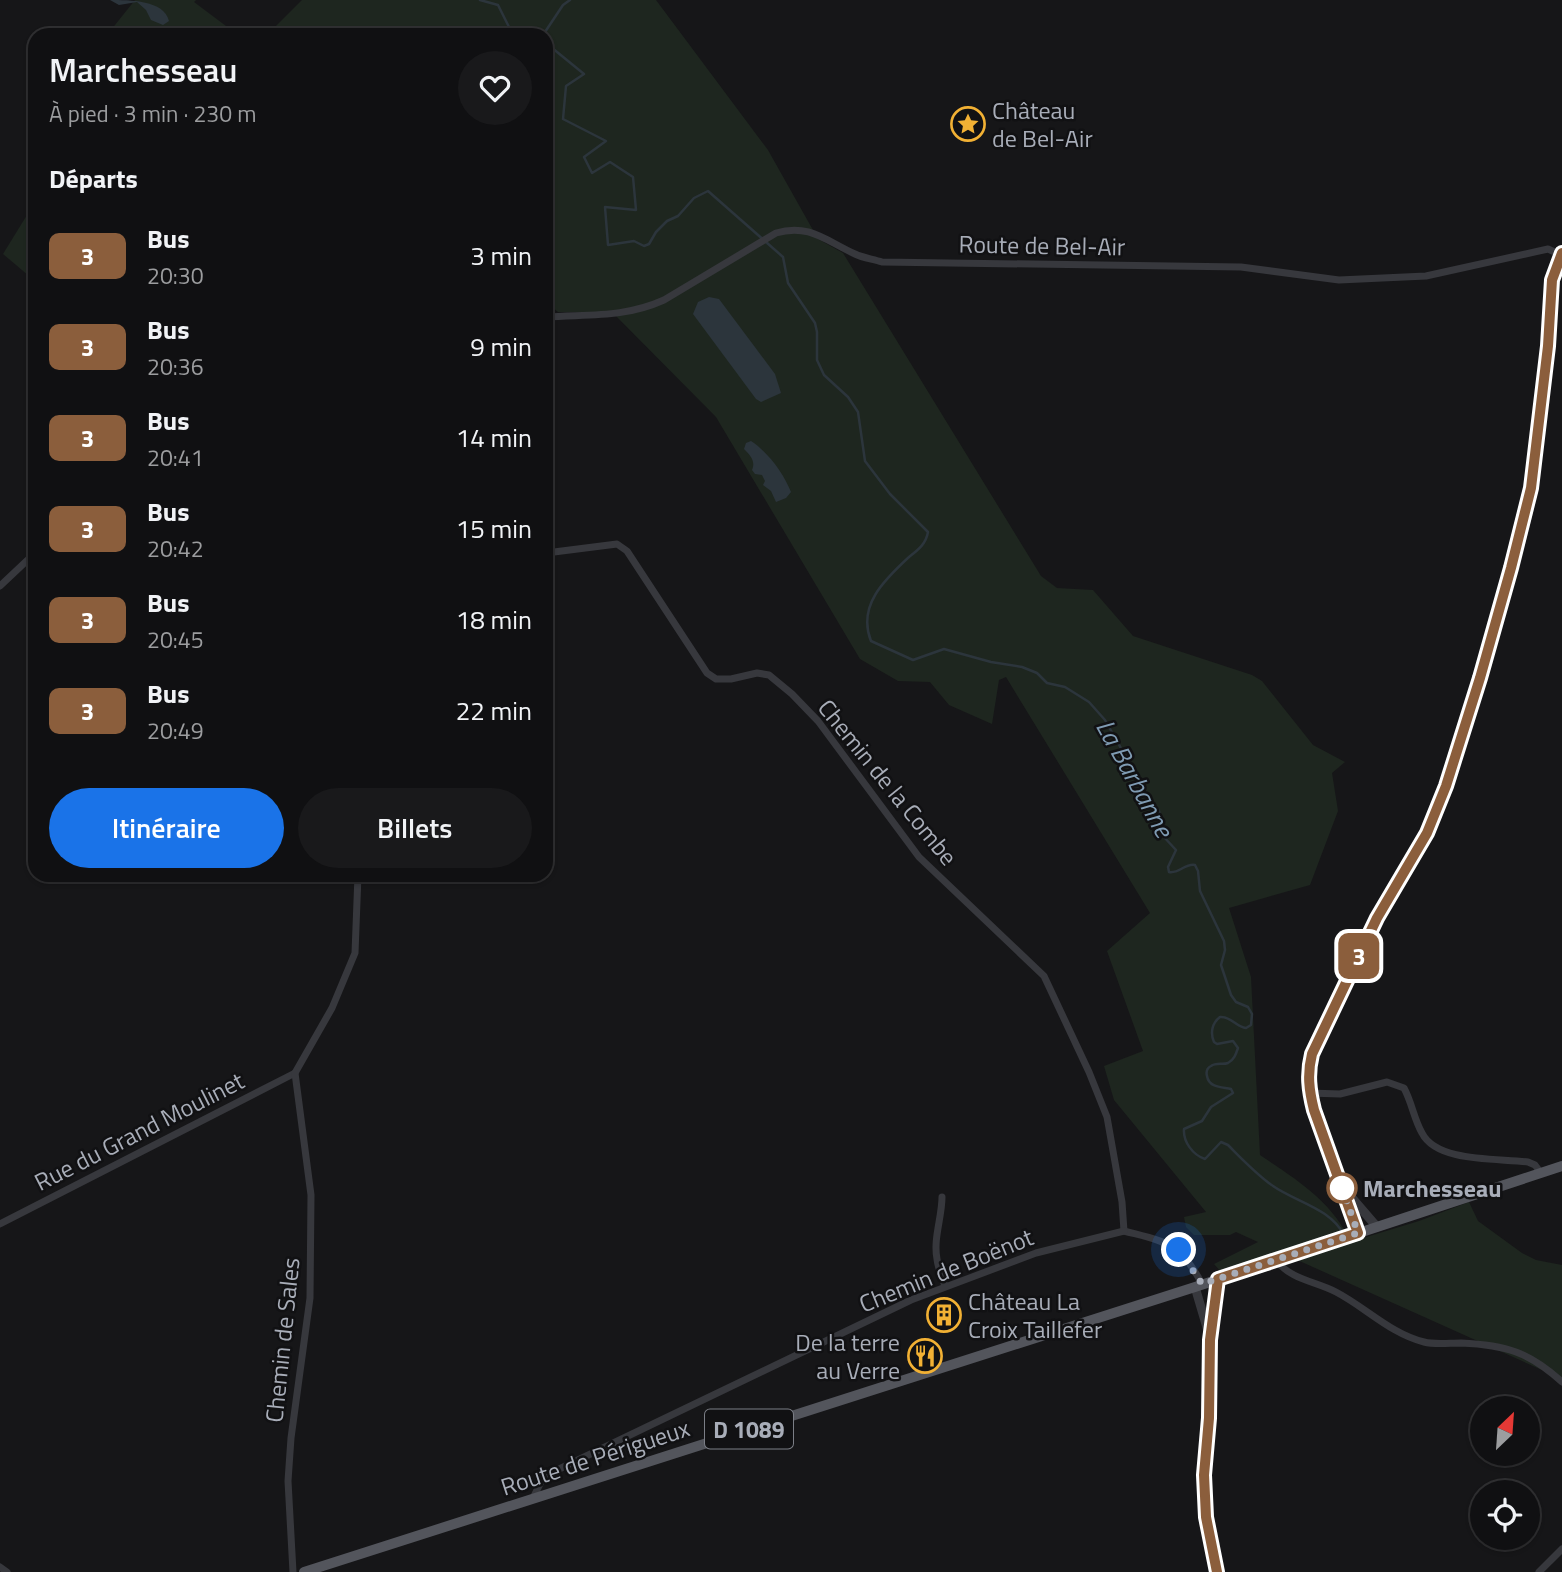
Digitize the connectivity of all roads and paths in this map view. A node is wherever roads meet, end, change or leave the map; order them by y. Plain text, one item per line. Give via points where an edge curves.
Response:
1 (1561, 254) edge
2 (553, 317) edge
3 (553, 552) edge
4 (28, 560) edge
5 (0, 586) edge
6 (358, 882) edge
7 (295, 1073) junction
8 (1309, 1093) junction
9 (1562, 1166) edge
10 (1541, 1173) junction
11 (1342, 1187) junction
12 (942, 1197) dead end
13 (0, 1224) edge
14 (1377, 1227) junction
15 (1124, 1231) junction
16 (1349, 1236) junction
17 (1276, 1260) junction
18 (1218, 1279) junction
19 (945, 1286) junction
20 (1198, 1286) junction
21 (1210, 1340) junction
22 (1562, 1382) edge
23 (533, 1499) junction
24 (1562, 1549) edge
25 (0, 1567) edge
26 (6, 1572) edge
27 (293, 1572) edge
28 (304, 1572) edge
29 (1217, 1572) edge
30 (1539, 1572) edge

1 - 2 street, Route de Bel-Air via 1548,249 1426,276 1339,280 1241,267 882,262 796,228 776,233 648,307 613,315
1 - 8 street via 1552,280 1531,488 1483,668 1427,833 1377,918 1312,1054
3 - 15 street, Chemin de la Combe via 617,544 627,551 706,673 716,679 769,675 792,694 818,721 919,857 1044,976 1108,1117
4 - 5 street
6 - 7 street via 355,953 332,1008
7 - 13 street, Rue du Grand Moulinet
7 - 27 street, Chemin de Sales via 311,1195 310,1298 288,1481
8 - 10 street via 1340,1094 1395,1084 1404,1088 1430,1144 1463,1156 1528,1162
8 - 11 street
9 - 10 main road, D 1089
10 - 14 main road, D 1089
11 - 14 street
11 - 16 street
12 - 19 street via 936,1258
14 - 16 main road, D 1089
15 - 19 street, Chemin de Boënot via 1036,1253
15 - 20 street via 1167,1242 1179,1250
16 - 17 main road, D 1089
17 - 18 main road, D 1089
17 - 22 street via 1284,1271 1336,1291 1408,1336 1426,1342 1507,1348 1542,1364
18 - 20 main road, Route de Périgueux / D 1089
18 - 21 street
19 - 23 street, Chemin de Boënot via 555,1471 541,1482
20 - 21 street
20 - 23 main road, Route de Périgueux / D 1089
21 - 29 street via 1205,1495
23 - 28 main road, Route de Périgueux / D 1089
24 - 30 street
25 - 26 street

